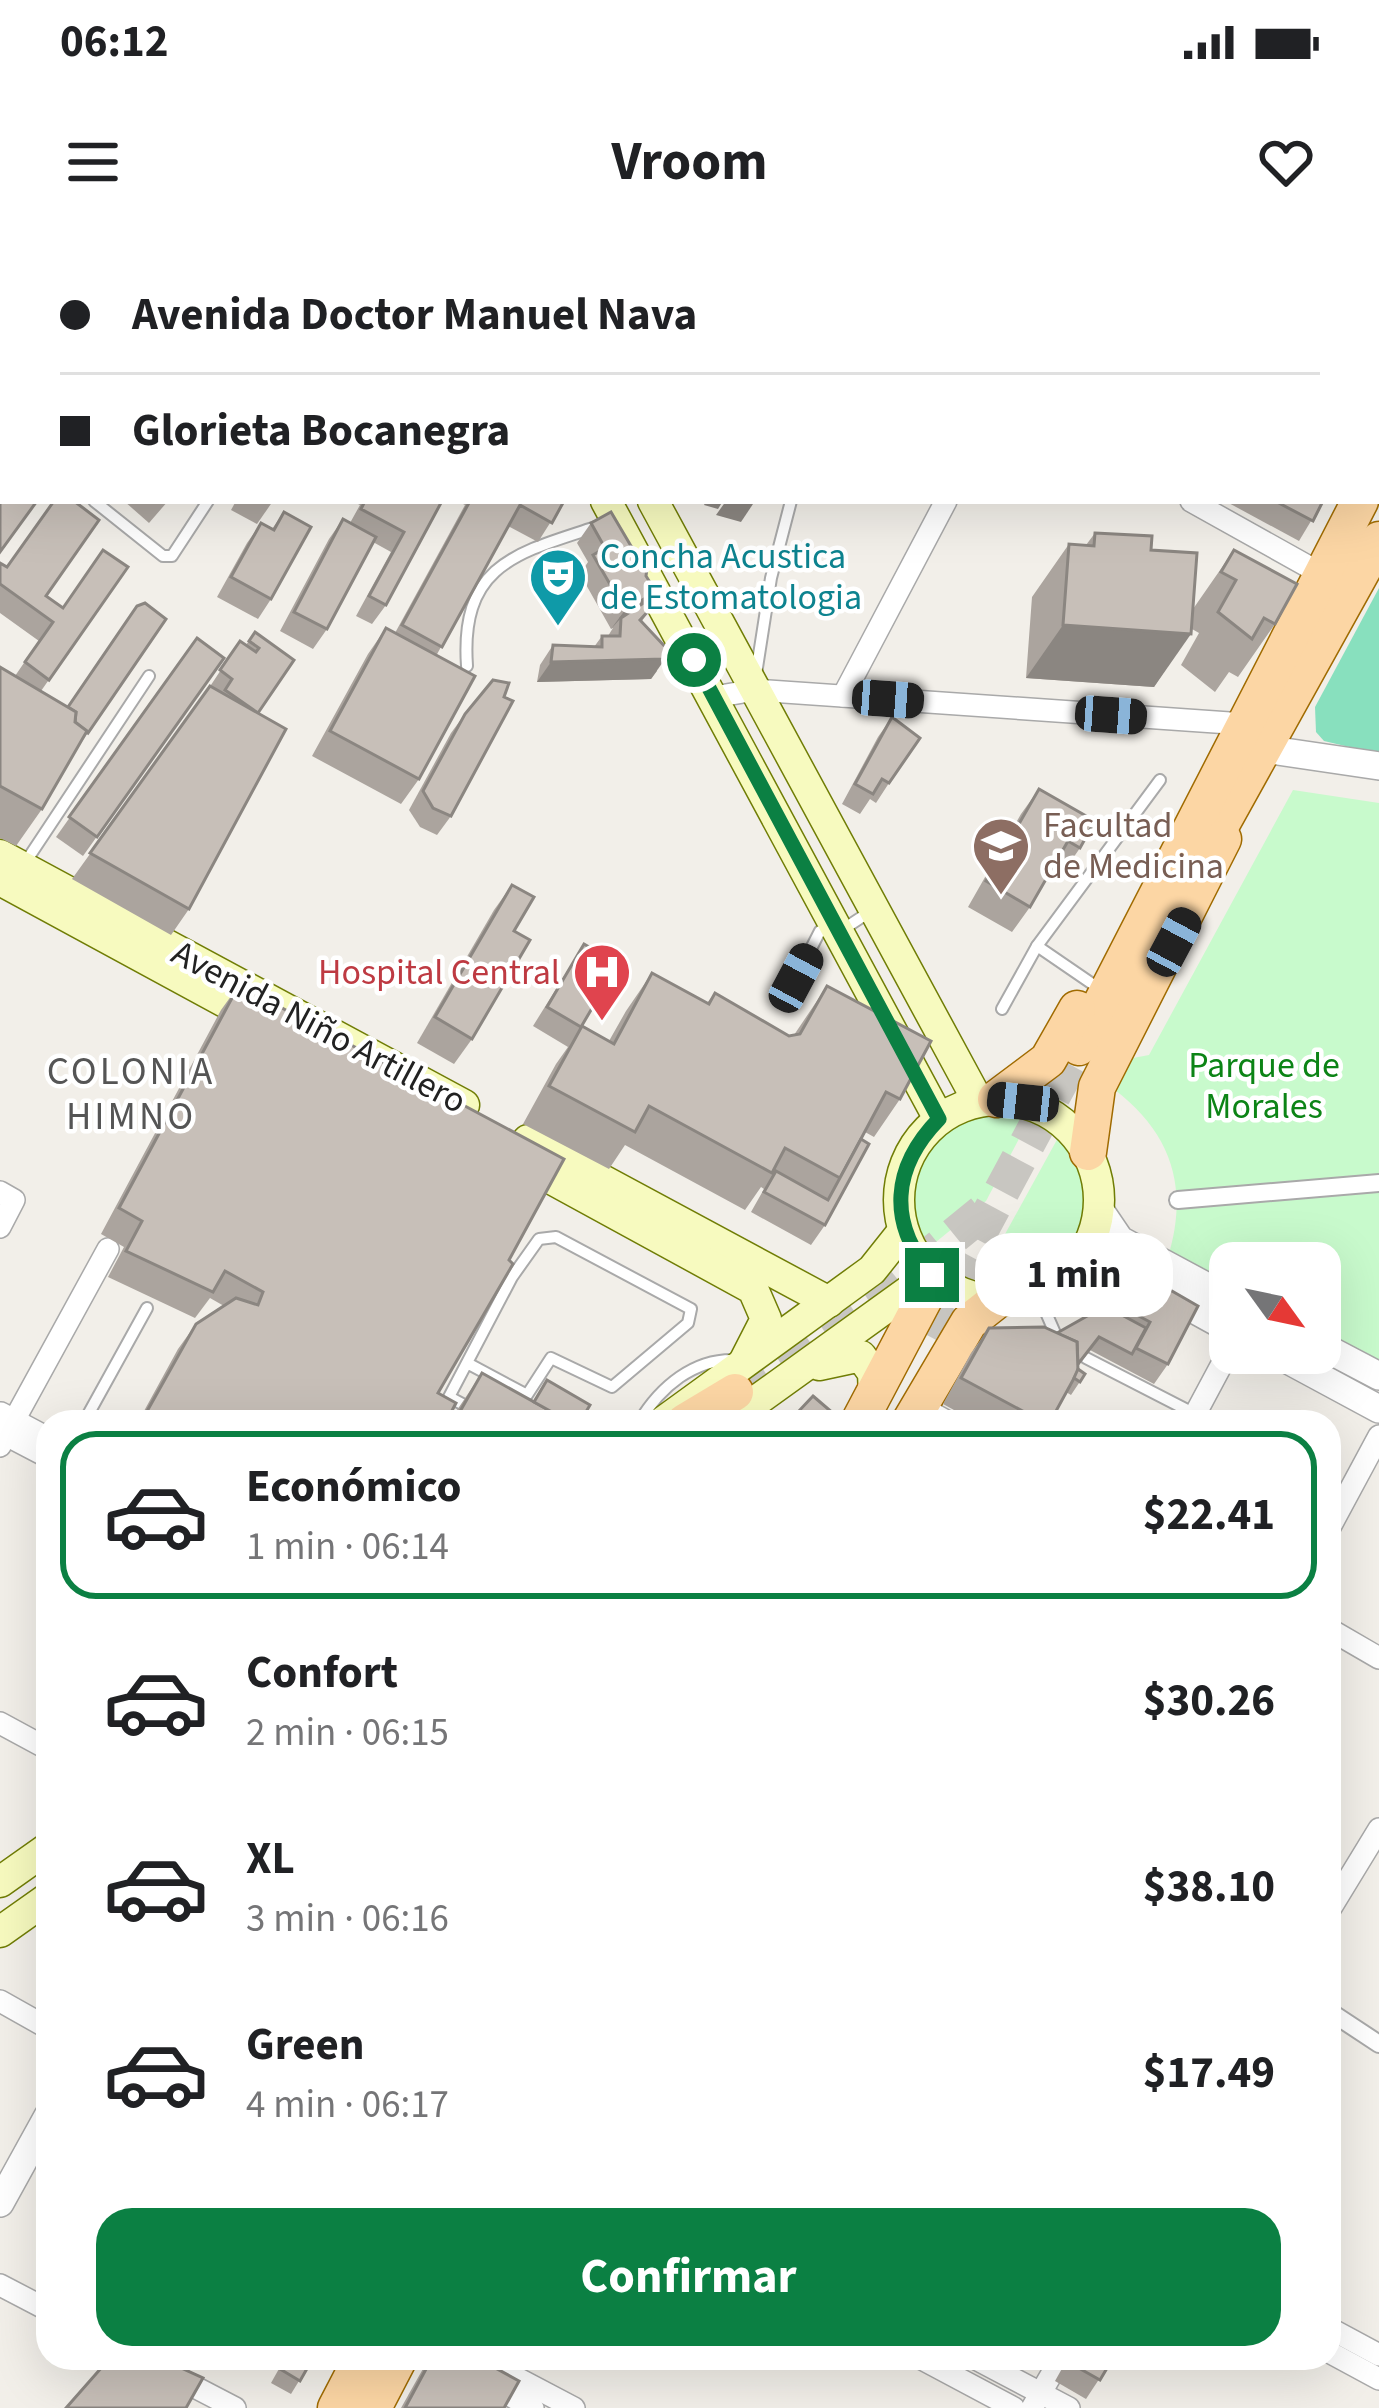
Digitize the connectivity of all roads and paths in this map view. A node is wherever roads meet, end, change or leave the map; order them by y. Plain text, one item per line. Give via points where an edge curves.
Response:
1 (98, 504) edge
2 (206, 504) edge
3 (655, 504) edge
4 (790, 504) edge
5 (944, 504) edge
6 (1199, 504) edge
7 (1359, 504) edge
8 (610, 508) edge
9 (1379, 540) edge
10 (1337, 581) junction
11 (466, 666) edge
12 (149, 676) dead end
13 (755, 690) junction
14 (843, 696) junction
15 (714, 697) junction
16 (1254, 736) junction
17 (1379, 766) edge
18 (1160, 780) dead end
19 (1223, 797) junction
20 (8, 872) edge
21 (874, 910) junction
22 (839, 932) junction
23 (1037, 946) junction
24 (796, 978) dead end
25 (1091, 983) junction
26 (1002, 1009) dead end
27 (1085, 1050) tunnel mouth
28 (382, 1075) junction
29 (987, 1100) junction
30 (939, 1119) junction
31 (1088, 1152) junction
32 (1379, 1183) edge
33 (0, 1192) edge
34 (1178, 1199) dead end
35 (1099, 1209) junction
36 (0, 1226) edge
37 (903, 1232) junction
38 (108, 1249) dead end
39 (1070, 1272) junction
40 (933, 1276) junction
41 (1209, 1288) edge
42 (1037, 1292) junction
43 (997, 1300) junction
44 (829, 1302) junction
45 (147, 1308) dead end
46 (1209, 1318) edge
47 (1058, 1340) edge
48 (1341, 1356) edge
49 (1086, 1358) edge
50 (916, 1362) tunnel mouth
51 (467, 1364) junction
52 (1217, 1374) edge
53 (1314, 1374) edge
54 (1379, 1376) edge
55 (792, 1377) junction
56 (736, 1392) edge
57 (449, 1397) junction
58 (441, 1409) edge
59 (1379, 1409) edge
60 (91, 1410) edge
61 (473, 1410) edge
62 (647, 1410) edge
63 (692, 1410) edge
64 (705, 1410) edge
65 (894, 1410) edge
66 (899, 1410) edge
67 (899, 1410) edge
68 (902, 1410) edge
69 (1179, 1410) edge
70 (1197, 1410) edge
71 (4, 1429) edge
72 (36, 1436) edge
73 (1379, 1436) edge
74 (36, 1449) edge
75 (1341, 1507) edge
76 (1341, 1636) edge
77 (1379, 1658) edge
78 (0, 1723) edge
79 (36, 1742) edge
80 (1379, 1829) edge
81 (36, 1856) edge
82 (0, 1882) edge
83 (1341, 1891) edge
84 (36, 1906) edge
85 (0, 1932) edge
86 (0, 2001) edge
87 (1341, 2019) edge
88 (36, 2020) edge
89 (1379, 2044) edge
90 (36, 2138) edge
91 (0, 2203) edge
92 (0, 2285) edge
93 (36, 2304) edge
94 (1341, 2335) edge
95 (1379, 2355) edge
96 (1341, 2358) edge
97 (162, 2370) edge
98 (356, 2370) edge
99 (393, 2370) edge
100 (478, 2370) edge
101 (483, 2370) edge
102 (943, 2370) edge
103 (992, 2370) edge
104 (1054, 2370) edge
105 (1379, 2379) edge
106 (1037, 2400) edge
107 (235, 2408) edge
108 (336, 2408) edge
109 (374, 2408) edge
110 (532, 2408) edge
111 (574, 2408) edge
112 (1015, 2408) edge
113 (1069, 2408) edge

1 - 2 lane via 163,556 182,549
3 - 13 main road
4 - 13 lane
5 - 14 street
6 - 10 street
7 - 10 main road
8 - 11 lane via 596,527 505,559 484,582 465,638
8 - 15 main road
9 - 10 main road
10 - 16 main road
12 - 20 lane
13 - 14 street
13 - 15 street
13 - 21 main road
14 - 16 street
15 - 22 main road
16 - 17 street
16 - 19 main road
18 - 23 lane
19 - 25 main road via 1169,844
19 - 27 main road
19 - 31 main road via 1212,869 1097,1087
20 - 28 main road, Avenida Niño Artillero
21 - 22 lane
21 - 29 main road
22 - 24 lane via 820,931
22 - 30 main road
23 - 25 lane
23 - 26 lane
25 - 29 main road via 1048,1060
28 - 44 main road, Avenida Niño Artillero
28 - 56 main road, Avenida Niño Artillero via 471,1136 753,1289 766,1319
29 - 30 main road
29 - 31 main road via 1049,1112
30 - 37 main road via 903,1169
31 - 35 main road
32 - 34 street
33 - 36 street via 14,1200
35 - 39 main road
35 - 41 street via 1120,1240
37 - 40 main road
37 - 44 main road via 872,1270
38 - 71 street
39 - 42 main road
39 - 46 street via 1097,1269
40 - 43 main road
40 - 55 main road
40 - 66 main road
42 - 43 main road
42 - 47 lane
43 - 68 main road via 969,1322
44 - 56 main road
45 - 60 lane
48 - 54 street
49 - 69 lane
50 - 67 main road
51 - 51 lane via 512,1277 547,1237 692,1314 612,1387 551,1358 527,1395
51 - 57 lane
52 - 70 street
53 - 59 street
55 - 56 main road
55 - 65 main road via 861,1356
56 - 62 lane via 713,1359
56 - 63 main road
56 - 64 main road
57 - 58 lane
57 - 61 lane
71 - 72 street
71 - 74 street
73 - 75 street
76 - 77 street
78 - 79 street
80 - 83 street
81 - 82 main road
84 - 85 main road
86 - 88 street
87 - 89 street
90 - 91 street
92 - 93 street
94 - 95 street
96 - 105 street
97 - 107 street
98 - 108 main road
99 - 109 main road
100 - 110 street
101 - 111 street
102 - 112 street
103 - 106 street
104 - 106 street
106 - 113 street

